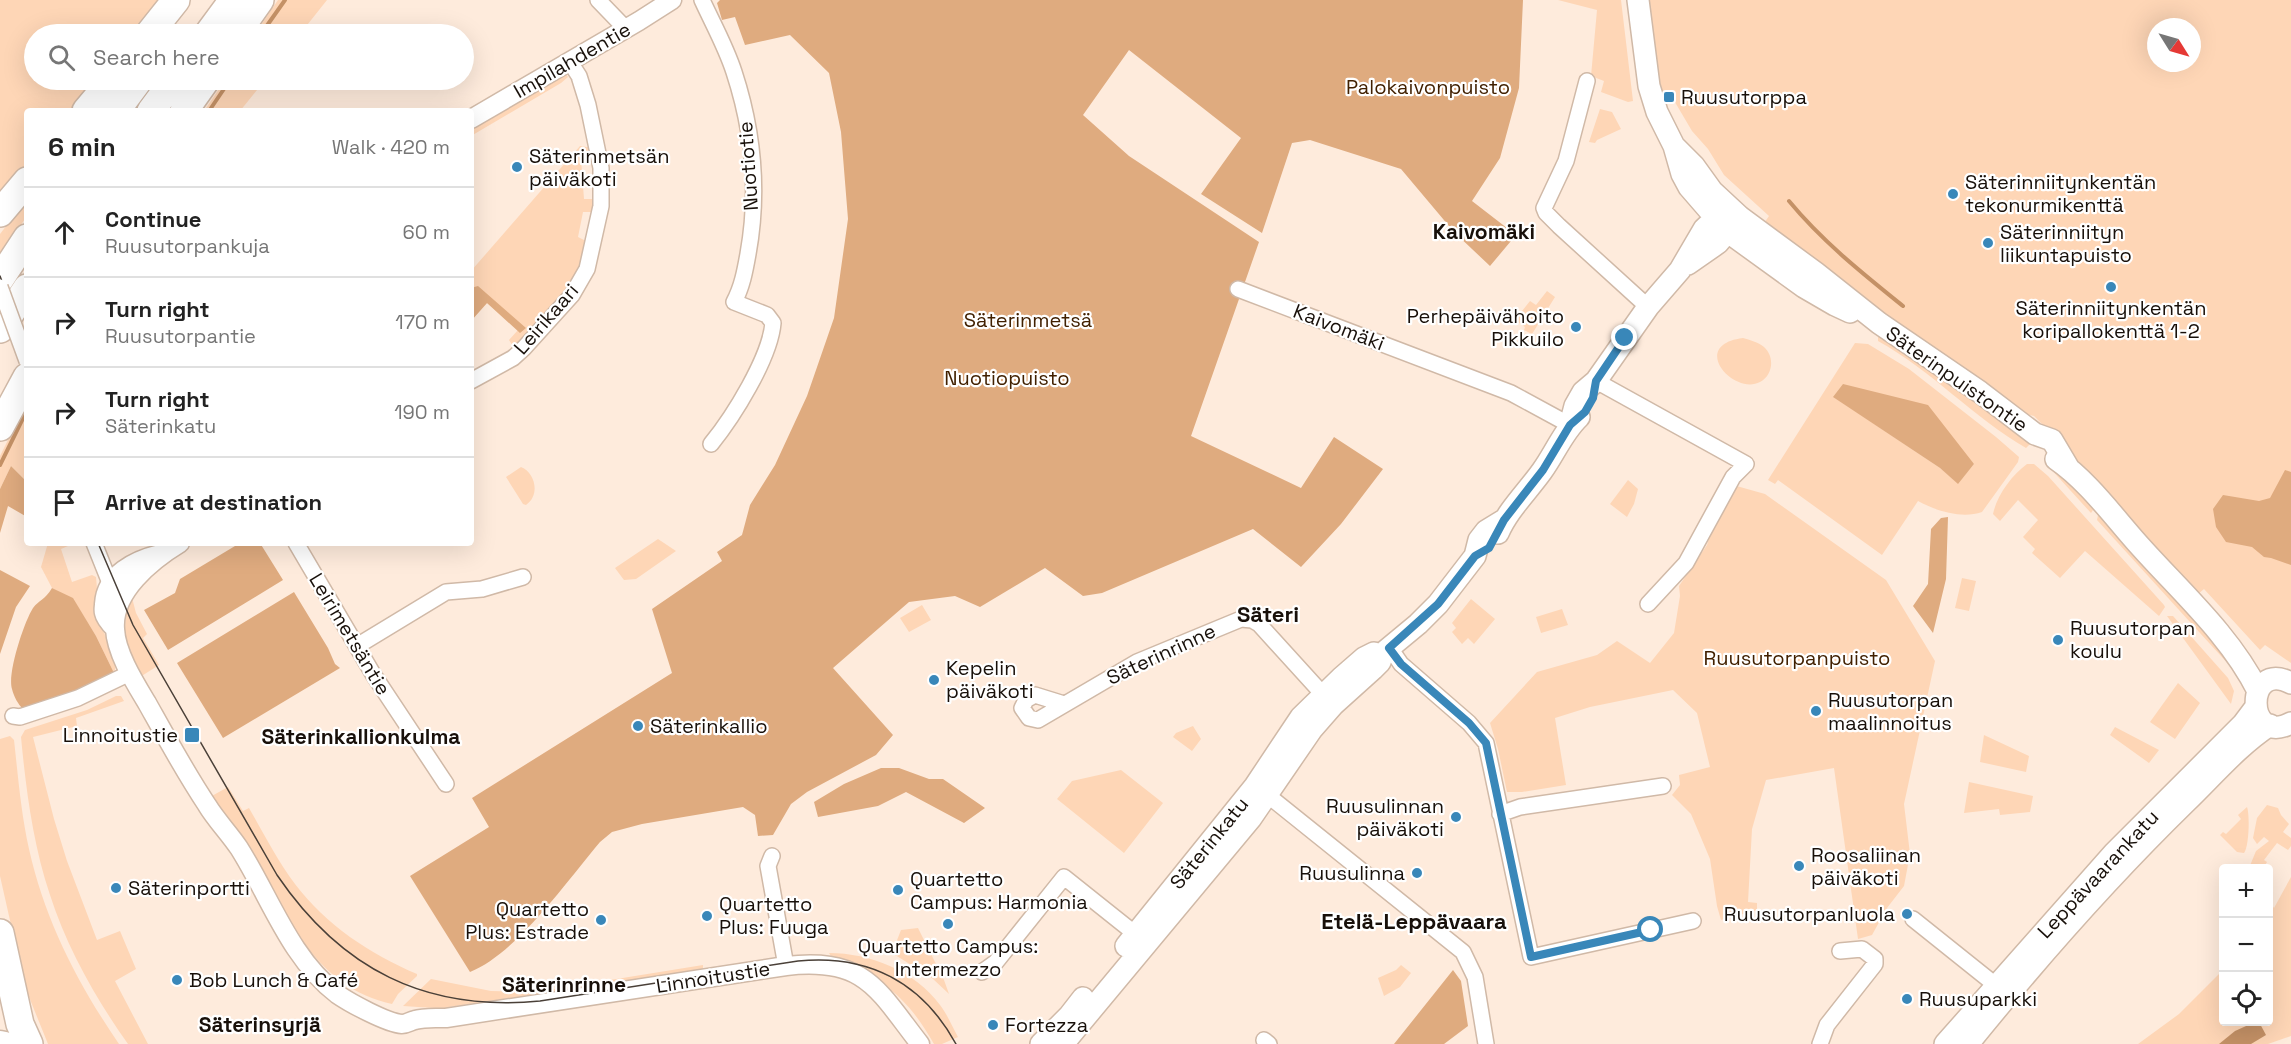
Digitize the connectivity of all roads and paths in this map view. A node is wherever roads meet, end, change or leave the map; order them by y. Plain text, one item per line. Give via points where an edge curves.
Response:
1 (176, 0) edge
2 (196, 0) edge
3 (233, 0) edge
4 (260, 0) edge
5 (598, 0) edge
6 (672, 0) edge
7 (702, 0) edge
8 (1638, 0) edge
9 (157, 24) edge
10 (179, 24) edge
11 (215, 24) edge
12 (243, 24) edge
13 (626, 29) junction
14 (570, 62) junction
15 (1587, 81) dead end
16 (104, 90) edge
17 (132, 90) edge
18 (167, 90) edge
19 (199, 90) edge
20 (89, 108) edge
21 (118, 108) edge
22 (153, 108) edge
23 (186, 108) edge
24 (474, 117) edge
25 (24, 185) edge
26 (0, 213) edge
27 (1728, 219) junction
28 (24, 242) edge
29 (0, 279) edge
30 (0, 287) edge
31 (1238, 289) dead end
32 (24, 293) edge
33 (1648, 307) junction
34 (0, 329) edge
35 (24, 352) edge
36 (24, 360) edge
37 (474, 379) edge
38 (1596, 381) junction
39 (24, 383) edge
40 (0, 399) edge
41 (1570, 425) junction
42 (0, 427) edge
43 (711, 444) dead end
44 (95, 546) edge
45 (175, 546) edge
46 (298, 546) edge
47 (164, 553) junction
48 (524, 577) dead end
49 (110, 584) junction
50 (119, 603) junction
51 (1648, 604) dead end
52 (115, 629) junction
53 (2227, 642) junction
54 (357, 646) junction
55 (1386, 651) junction
56 (130, 673) junction
57 (2286, 681) edge
58 (2257, 699) junction
59 (1328, 700) junction
60 (1064, 704) dead end
61 (14, 716) dead end
62 (2285, 724) edge
63 (446, 784) dead end
64 (1663, 786) dead end
65 (1261, 790) junction
66 (1500, 814) junction
67 (772, 856) dead end
68 (1913, 919) dead end
69 (1694, 921) dead end
70 (1142, 940) junction
71 (2, 941) edge
72 (1840, 951) dead end
73 (786, 966) junction
74 (982, 972) dead end
75 (2002, 990) junction
76 (915, 1041) edge
77 (0, 1043) edge
78 (5, 1044) edge
79 (29, 1044) edge
80 (38, 1044) edge
81 (1041, 1044) edge
82 (1063, 1044) edge
83 (1486, 1044) edge
84 (1820, 1044) edge
85 (1945, 1044) edge
86 (1968, 1044) edge

1 - 9 highway
2 - 10 highway
3 - 11 highway
4 - 12 highway
5 - 13 street
6 - 13 street, Impilahdentie
7 - 43 street, Nuotiotie via 733,69 751,149 752,222 742,282 734,302 767,315 773,323 747,390
8 - 27 main road, Säterinpuistontie via 1649,86 1657,112 1674,146 1694,166
13 - 14 street, Impilahdentie
14 - 24 street, Impilahdentie
14 - 37 street, Leirikaari via 588,105 602,168 601,206 587,269 572,295 524,348
15 - 33 street via 1566,161 1544,208 1558,226
16 - 20 highway
17 - 21 highway
18 - 22 highway
19 - 23 highway
25 - 26 highway
27 - 33 main road, Säterinkatu via 1704,229 1680,270
27 - 53 main road, Säterinpuistontie via 1804,287 1878,323 2035,434 2043,450 2068,467
28 - 29 highway
30 - 35 street, bridge
31 - 41 street, Kaivomäki via 1511,393
32 - 34 highway
33 - 38 main road, Säterinkatu
36 - 40 highway
38 - 41 main road, Säterinkatu via 1583,392
38 - 51 street via 1746,464 1733,477 1686,563
39 - 42 highway
41 - 55 main road, Säterinkatu via 1489,548 1475,556 1438,604
44 - 49 street
45 - 47 street, Linnoitustie
46 - 54 street, Leirimetsäntie
47 - 49 street, Linnoitustie via 124,569
47 - 50 street, Linnoitustie via 132,583
48 - 54 street via 482,589 446,592
49 - 50 street
49 - 52 street, Linnoitustie via 104,597 104,614
50 - 52 street, Linnoitustie
52 - 56 street, Linnoitustie
53 - 57 main road, Säterinpuistontie
53 - 58 main road, Säterinpuistontie
54 - 63 street, Leirimetsäntie
55 - 59 main road, Säterinkatu via 1373,669
55 - 66 street via 1482,736
56 - 61 street via 78,698
56 - 73 street, Linnoitustie via 302,957 338,994 383,1020 405,1024 416,1019 446,1018
57 - 58 main road via 2268,681
58 - 62 main road, Säterinpuistontie via 2260,718
58 - 75 main road, Leppävaarankatu via 2243,724 2114,853
59 - 60 street, Säterinrinne via 1259,624 1241,619 1137,662
59 - 65 main road, Säterinkatu via 1312,729
62 - 75 main road, Leppävaarankatu via 2248,741
64 - 66 street via 1520,807
65 - 70 main road, Säterinkatu via 1251,818
65 - 83 street via 1463,952 1475,977
66 - 69 street via 1531,957
67 - 73 street via 768,866
68 - 75 street
70 - 74 street via 1064,877 996,962
70 - 81 main road, Säterinkatu
70 - 82 main road, Säterinkatu
71 - 79 highway via 20,1024
71 - 80 highway via 26,1020
72 - 84 street via 1862,949 1875,959 1875,964 1827,1025
73 - 76 street, Linnoitustie via 819,963 844,968 864,978 879,991
75 - 85 main road, Leppävaarankatu
75 - 86 main road, Leppävaarankatu
77 - 78 highway

